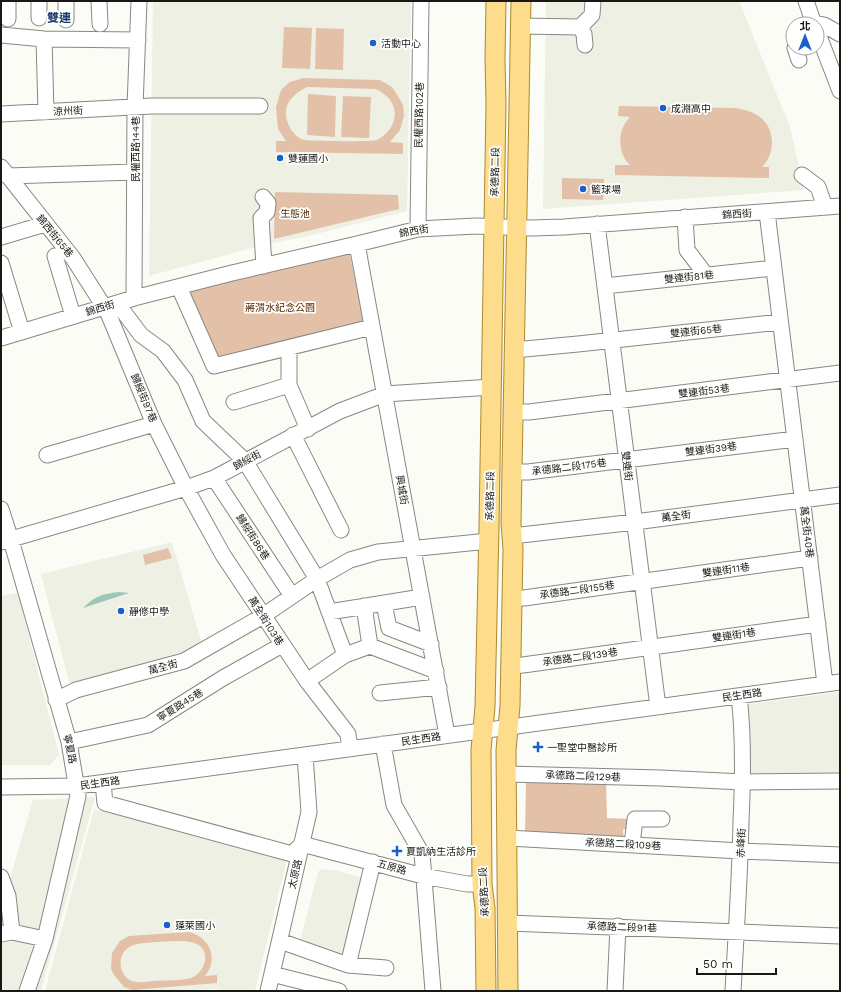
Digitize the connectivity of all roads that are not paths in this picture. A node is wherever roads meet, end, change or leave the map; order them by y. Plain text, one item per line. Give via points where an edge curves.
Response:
1 (8, 1) edge
2 (39, 1) edge
3 (66, 1) edge
4 (99, 1) edge
5 (139, 1) edge
6 (421, 1) edge
7 (496, 1) edge
8 (521, 1) edge
9 (593, 1) edge
10 (806, 1) edge
11 (811, 16) edge
12 (39, 18) dead end
13 (8, 19) dead end
14 (66, 20) dead end
15 (100, 24) dead end
16 (520, 26) junction
17 (825, 26) edge
18 (580, 27) junction
19 (840, 34) edge
20 (1, 35) edge
21 (44, 39) junction
22 (138, 40) junction
23 (585, 45) dead end
24 (825, 52) edge
25 (840, 91) edge
26 (260, 106) dead end
27 (135, 107) junction
28 (46, 112) junction
29 (1, 114) edge
30 (4, 171) edge
31 (135, 172) junction
32 (802, 175) dead end
33 (263, 197) dead end
34 (836, 208) edge
35 (767, 212) junction
36 (685, 217) junction
37 (45, 224) junction
38 (597, 224) junction
39 (494, 227) junction
40 (418, 228) junction
41 (517, 228) junction
42 (1, 237) edge
43 (357, 244) junction
44 (55, 256) dead end
45 (1, 263) edge
46 (264, 266) junction
47 (774, 268) junction
48 (706, 275) junction
49 (605, 286) junction
50 (179, 287) junction
51 (134, 298) junction
52 (111, 305) junction
53 (73, 316) junction
54 (780, 322) junction
55 (372, 327) junction
56 (22, 332) junction
57 (1, 338) edge
58 (612, 340) junction
59 (289, 348) junction
60 (514, 350) junction
61 (840, 373) edge
62 (788, 380) junction
63 (289, 385) junction
64 (492, 386) junction
65 (384, 394) junction
66 (619, 401) junction
67 (234, 402) dead end
68 (513, 412) junction
69 (154, 424) junction
70 (308, 429) junction
71 (293, 435) junction
72 (795, 439) junction
73 (47, 455) dead end
74 (627, 460) junction
75 (245, 461) junction
76 (512, 472) junction
77 (214, 478) junction
78 (186, 488) junction
79 (840, 495) edge
80 (803, 500) junction
81 (1, 509) edge
82 (634, 522) junction
83 (341, 530) dead end
84 (512, 536) junction
85 (6, 541) edge
86 (489, 541) junction
87 (413, 548) junction
88 (810, 558) junction
89 (317, 579) junction
90 (642, 581) junction
91 (292, 596) junction
92 (422, 596) junction
93 (512, 598) junction
94 (384, 604) junction
95 (364, 606) junction
96 (329, 612) junction
97 (263, 616) junction
98 (818, 624) junction
99 (431, 644) junction
100 (282, 645) junction
101 (370, 646) junction
102 (650, 647) junction
103 (345, 655) junction
104 (510, 666) junction
105 (436, 671) junction
106 (307, 681) junction
107 (833, 683) edge
108 (439, 687) junction
109 (380, 693) dead end
110 (738, 696) junction
111 (56, 700) junction
112 (658, 707) junction
113 (508, 727) junction
114 (483, 731) junction
115 (447, 736) junction
116 (69, 742) junction
117 (383, 744) junction
118 (350, 749) junction
119 (305, 755) junction
120 (506, 774) junction
121 (743, 782) junction
122 (840, 782) edge
123 (103, 783) junction
124 (77, 786) junction
125 (1, 787) edge
126 (662, 820) dead end
127 (506, 838) junction
128 (302, 844) junction
129 (632, 845) junction
130 (741, 851) junction
131 (840, 854) edge
132 (373, 862) junction
133 (424, 876) junction
134 (1, 878) edge
135 (482, 884) junction
136 (4, 897) edge
137 (508, 923) junction
138 (618, 926) junction
139 (736, 932) junction
140 (7, 933) edge
141 (840, 936) edge
142 (45, 939) junction
143 (280, 941) junction
144 (348, 965) junction
145 (386, 968) dead end
146 (272, 974) junction
147 (27, 991) edge
148 (268, 991) edge
149 (339, 991) edge
150 (433, 991) edge
151 (486, 991) edge
152 (508, 991) edge
153 (615, 991) edge
154 (733, 991) edge

1 - 13 street
2 - 12 street
3 - 14 street
4 - 15 street
5 - 22 street, 民權西路144巷
6 - 40 street, 民權西路102巷
7 - 39 main road, 承德路二段
8 - 16 main road
9 - 18 street via 592,15
10 - 11 street
16 - 18 street
16 - 41 main road
17 - 19 street
18 - 23 street
20 - 21 street
21 - 22 street
21 - 28 street
22 - 27 street, 民權西路144巷
24 - 25 street
26 - 27 street, 涼州街
27 - 28 street, 涼州街
27 - 31 street, 民權西路144巷
28 - 29 street, 涼州街
30 - 31 street
30 - 37 street, 錦西街65巷
31 - 51 street, 民權西路144巷
32 - 34 street via 818,187
33 - 46 street via 268,202 267,212 261,218
34 - 35 street, 錦西街
35 - 36 street, 錦西街
35 - 47 street, 萬全街40巷
36 - 38 street, 錦西街
36 - 48 street via 688,250
37 - 42 street
37 - 52 street, 錦西街65巷
38 - 41 street, 錦西街
38 - 49 street, 雙連街
39 - 40 street, 錦西街
39 - 41 street, 錦西街
39 - 64 main road, 承德路二段
40 - 43 street, 錦西街
41 - 60 main road
43 - 46 street, 錦西街
43 - 55 street, 興城街
44 - 53 street
45 - 56 street
46 - 50 street, 錦西街
47 - 48 street, 雙連街81巷
47 - 54 street, 萬全街40巷
48 - 49 street, 雙連街81巷
49 - 58 street, 雙連街
50 - 51 street, 錦西街
50 - 59 street via 214,366
51 - 52 street, 錦西街
52 - 53 street, 錦西街
52 - 69 street, 歸綏街97巷 via 108,312
52 - 75 street via 163,351 186,380 203,421
53 - 56 street, 錦西街
54 - 58 street, 雙連街65巷
54 - 62 street, 萬全街40巷
55 - 59 street
55 - 65 street, 興城街
56 - 57 street, 錦西街
58 - 60 street, 雙連街65巷
58 - 66 street, 雙連街
59 - 63 street
60 - 68 main road
61 - 62 street, 雙連街53巷
62 - 66 street, 雙連街53巷
62 - 72 street, 萬全街40巷
63 - 67 street
63 - 70 street
64 - 65 street, 歸綏街
64 - 86 main road, 承德路二段
65 - 70 street, 歸綏街 via 340,412
65 - 87 street, 興城街
66 - 68 street, 雙連街53巷
66 - 74 street, 雙連街
68 - 76 main road
69 - 73 street
69 - 78 street, 歸綏街97巷
70 - 71 street, 歸綏街
71 - 75 street, 歸綏街
71 - 83 street
72 - 74 street, 雙連街39巷
72 - 80 street, 萬全街40巷
74 - 76 street, 承德路二段175巷
74 - 82 street, 雙連街
75 - 77 street, 歸綏街
75 - 89 street
76 - 84 main road
77 - 78 street, 歸綏街
77 - 91 street, 歸綏街86巷
78 - 85 street, 歸綏街
78 - 97 street, 萬全街103巷 via 223,555
79 - 80 street, 萬全街
80 - 82 street, 萬全街
80 - 88 street, 萬全街40巷
81 - 85 street, 寧夏路
82 - 84 street, 萬全街
82 - 90 street, 雙連街
84 - 93 main road
85 - 111 street, 寧夏路
86 - 87 street
86 - 114 main road, 承德路二段
87 - 89 street via 378,552 350,560
87 - 92 street, 興城街
88 - 90 street, 雙連街11巷
88 - 98 street, 萬全街40巷
89 - 91 street, 萬全街
89 - 96 street
90 - 93 street, 承德路二段155巷
90 - 102 street, 雙連街
91 - 97 street, 萬全街
92 - 94 street
92 - 99 street, 興城街
93 - 104 main road
94 - 95 street
94 - 99 street via 388,628
95 - 96 street
95 - 101 street
96 - 103 street
97 - 100 street, 萬全街103巷
97 - 111 street, 萬全街 via 184,661 76,690
98 - 102 street, 雙連街1巷
98 - 107 street, 萬全街40巷
99 - 105 street, 興城街
100 - 106 street, 萬全街103巷
100 - 116 street, 寧夏路45巷 via 148,725
101 - 103 street
101 - 105 street
102 - 104 street, 承德路二段139巷
102 - 112 street, 雙連街
103 - 106 street
104 - 113 main road
105 - 108 street, 興城街
106 - 118 street, 萬全街103巷 via 348,734
107 - 110 street, 民生西路
108 - 109 street
108 - 115 street, 興城街
110 - 112 street, 民生西路
110 - 121 street, 赤峰街 via 741,712
111 - 116 street, 寧夏路
112 - 113 street, 民生西路
113 - 114 street, 民生西路
113 - 120 main road
114 - 115 street, 民生西路
114 - 135 main road, 承德路二段
115 - 117 street, 民生西路
116 - 124 street, 寧夏路
117 - 118 street, 民生西路
117 - 133 street via 394,805 422,854
118 - 119 street, 民生西路
119 - 123 street, 民生西路
119 - 128 street, 太原路 via 310,812
120 - 121 street, 承德路二段129巷
120 - 127 main road
121 - 122 street, 承德路二段129巷
121 - 130 street, 赤峰街
123 - 124 street, 民生西路
123 - 128 street via 106,803 292,854
124 - 125 street, 民生西路
124 - 142 street, 寧夏路 via 78,796
126 - 129 street via 635,819
127 - 129 street, 承德路二段109巷
127 - 137 main road
128 - 132 street, 五原路
128 - 143 street, 太原路
129 - 130 street, 承德路二段109巷
130 - 131 street, 承德路二段109巷
130 - 139 street, 赤峰街
132 - 133 street, 五原路
132 - 144 street
133 - 135 street, 五原路 via 467,884
133 - 150 street
134 - 136 street
135 - 151 main road, 承德路二段 via 485,908
136 - 140 street
137 - 138 street, 承德路二段91巷
137 - 152 main road
138 - 139 street, 承德路二段91巷
138 - 153 street
139 - 141 street, 承德路二段91巷
139 - 154 street, 赤峰街
140 - 142 street
142 - 147 street, 寧夏路
143 - 144 street
143 - 146 street, 太原路
144 - 145 street
146 - 148 street, 太原路
146 - 149 street

